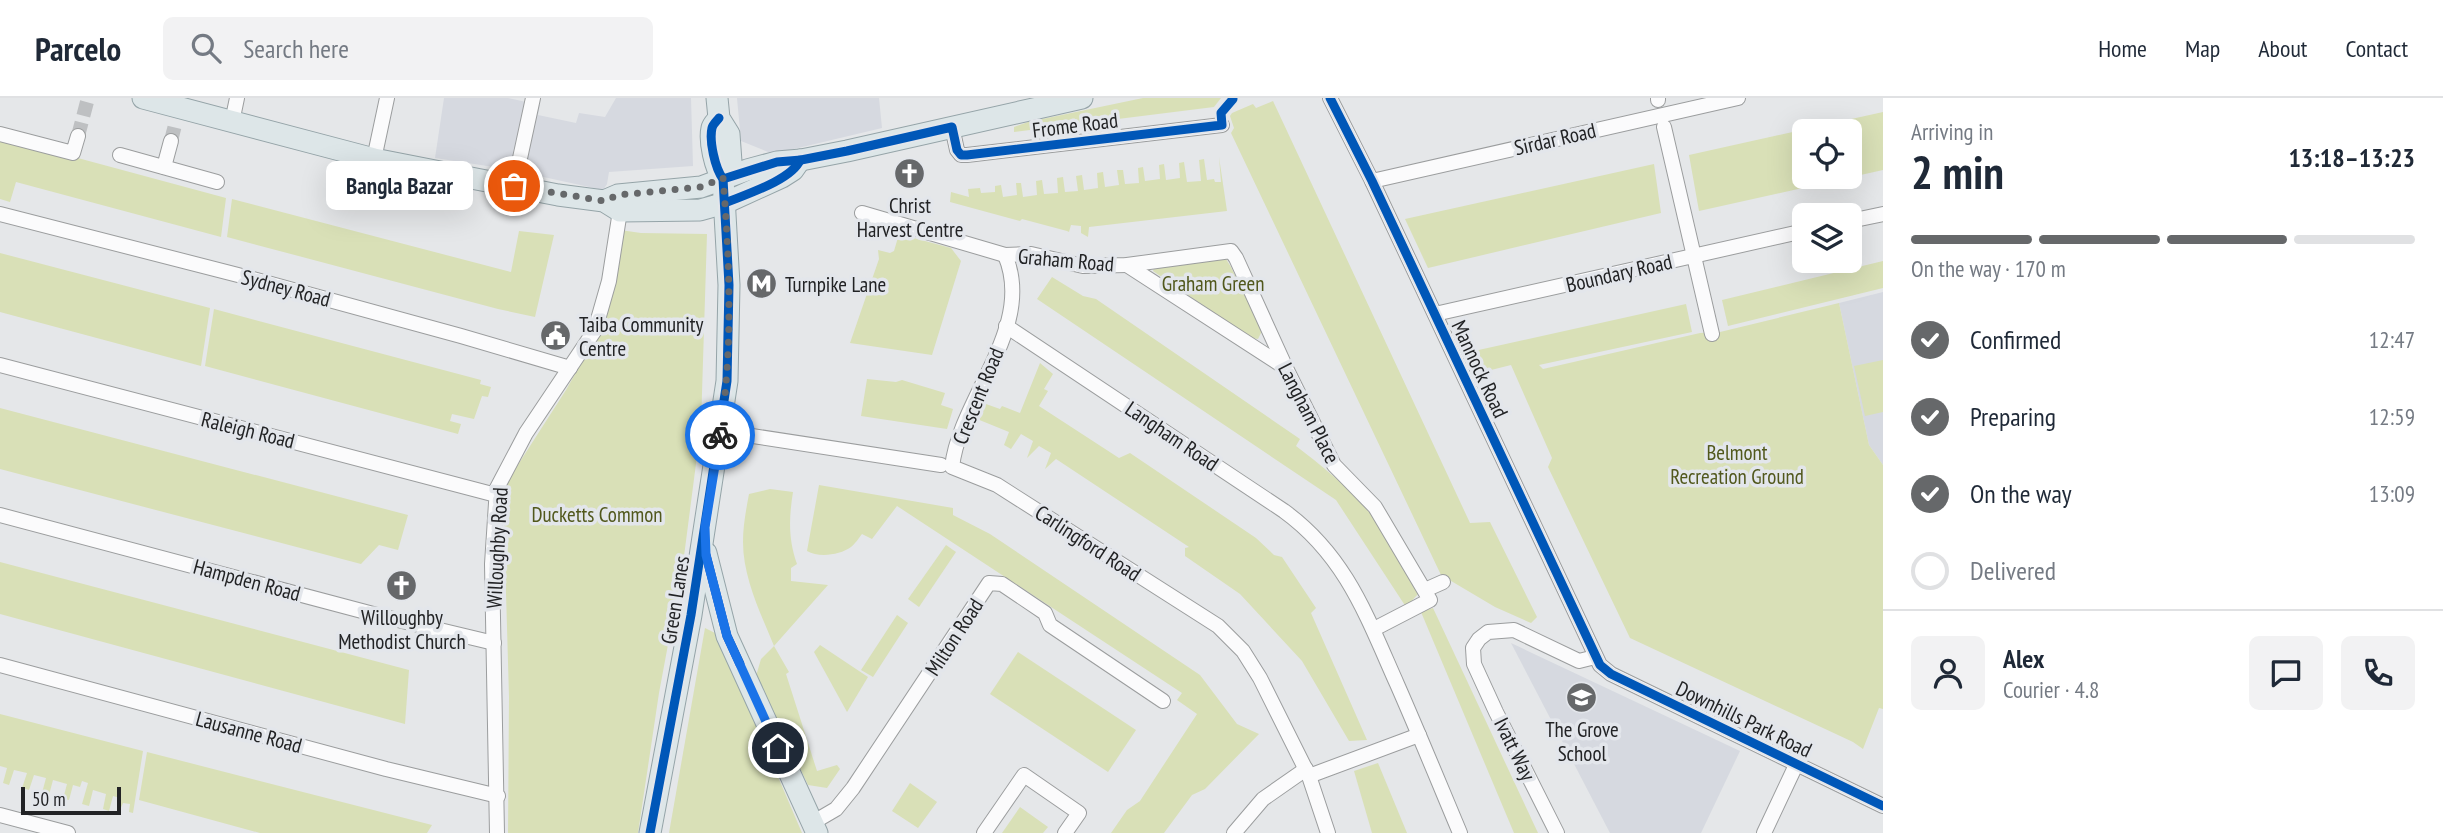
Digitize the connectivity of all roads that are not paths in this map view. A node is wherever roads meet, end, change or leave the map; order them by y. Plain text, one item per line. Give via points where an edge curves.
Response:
1 (143, 98) edge
2 (237, 98) edge
3 (387, 98) edge
4 (533, 98) edge
5 (1082, 98) edge
6 (1330, 98) edge
7 (1738, 98) edge
8 (718, 108) edge
9 (232, 122) junction
10 (1222, 125) dead end
11 (952, 127) junction
12 (1664, 127) dead end
13 (0, 134) edge
14 (78, 136) dead end
15 (171, 141) tunnel mouth
16 (120, 155) dead end
17 (374, 159) junction
18 (800, 160) junction
19 (164, 167) junction
20 (723, 178) junction
21 (1371, 181) junction
22 (218, 182) dead end
23 (514, 186) junction
24 (725, 203) junction
25 (612, 206) junction
26 (862, 213) dead end
27 (0, 214) edge
28 (1883, 214) edge
29 (1862, 218) edge
30 (1792, 234) edge
31 (1005, 255) junction
32 (1694, 256) junction
33 (1236, 258) joint
34 (1127, 265) junction
35 (1435, 314) junction
36 (1006, 326) junction
37 (1712, 334) dead end
38 (0, 365) edge
39 (570, 368) junction
40 (1286, 368) junction
41 (720, 431) junction
42 (947, 466) junction
43 (496, 495) junction
44 (0, 515) edge
45 (705, 527) junction
46 (1443, 582) dead end
47 (1425, 590) junction
48 (691, 615) junction
49 (1374, 629) junction
50 (727, 636) junction
51 (494, 643) junction
52 (1595, 657) junction
53 (0, 665) edge
54 (1163, 701) dead end
55 (1419, 735) junction
56 (1796, 765) junction
57 (1308, 773) junction
58 (498, 796) junction
59 (1883, 806) edge
60 (0, 815) edge
61 (814, 828) edge
62 (68, 833) edge
63 (497, 833) edge
64 (650, 833) edge
65 (984, 833) edge
66 (1065, 833) edge
67 (1234, 833) edge
68 (1328, 833) edge
69 (1460, 833) edge
70 (1557, 833) edge
71 (1764, 833) edge

1 - 9 main road via 178,114
2 - 9 street
3 - 17 street
4 - 23 street
5 - 11 main road
6 - 21 street, Mannock Road
7 - 21 street, Sirdar Road
8 - 20 main road, Green Lanes via 712,128 714,162
9 - 17 main road
10 - 11 street, Frome Road via 967,155 957,150
11 - 18 main road
12 - 32 street
13 - 14 street via 73,153
15 - 19 street
16 - 19 street
17 - 23 main road
18 - 20 main road
18 - 24 main road via 782,177
19 - 22 street
20 - 24 main road, Green Lanes
20 - 25 main road via 701,187 618,195
21 - 35 street, Mannock Road
23 - 25 main road
24 - 25 main road via 700,210
24 - 41 main road, Green Lanes via 730,340
25 - 39 street, Willoughby Road via 609,281 598,324
26 - 31 street
27 - 39 street, Sydney Road
28 - 29 street
30 - 32 street, Boundary Road
31 - 34 street, Graham Road via 1031,254 1083,266
31 - 36 street via 1014,286
32 - 35 street, Boundary Road
32 - 37 street
33 - 34 street, Graham Road via 1224,250
33 - 40 street, Langham Place
34 - 40 street, Graham Road
35 - 52 street, Mannock Road
36 - 42 street, Crescent Road
36 - 49 street, Langham Road via 1304,525 1346,577
38 - 43 street, Raleigh Road
39 - 43 street, Willoughby Road via 526,432
40 - 47 street, Langham Place via 1334,465 1375,507
41 - 42 street, Carlingford Road
41 - 45 main road, Green Lanes
42 - 57 street, Carlingford Road via 997,485 1225,632 1252,664
43 - 51 street, Willoughby Road
44 - 51 street, Hampden Road
45 - 48 main road, Green Lanes
45 - 50 main road via 706,555
46 - 47 street
47 - 49 street via 1430,600
48 - 50 main road
48 - 64 main road, Green Lanes
49 - 55 street, Langham Road
50 - 61 main road
51 - 58 street, Willoughby Road
52 - 56 street, Downhills Park Road via 1611,674
52 - 70 street, Ivatt Way via 1579,661 1514,630 1488,632 1473,648 1474,664
53 - 58 street, Lausanne Road
54 - 61 street, Milton Road via 1050,625 1045,612 1002,584 989,583 853,788
55 - 57 street
55 - 69 street, Langham Road
56 - 59 street, Downhills Park Road
56 - 71 street
57 - 67 street via 1263,799
57 - 68 street, Carlingford Road
58 - 63 street, Willoughby Road
60 - 62 street
65 - 66 street via 1024,775 1079,813

